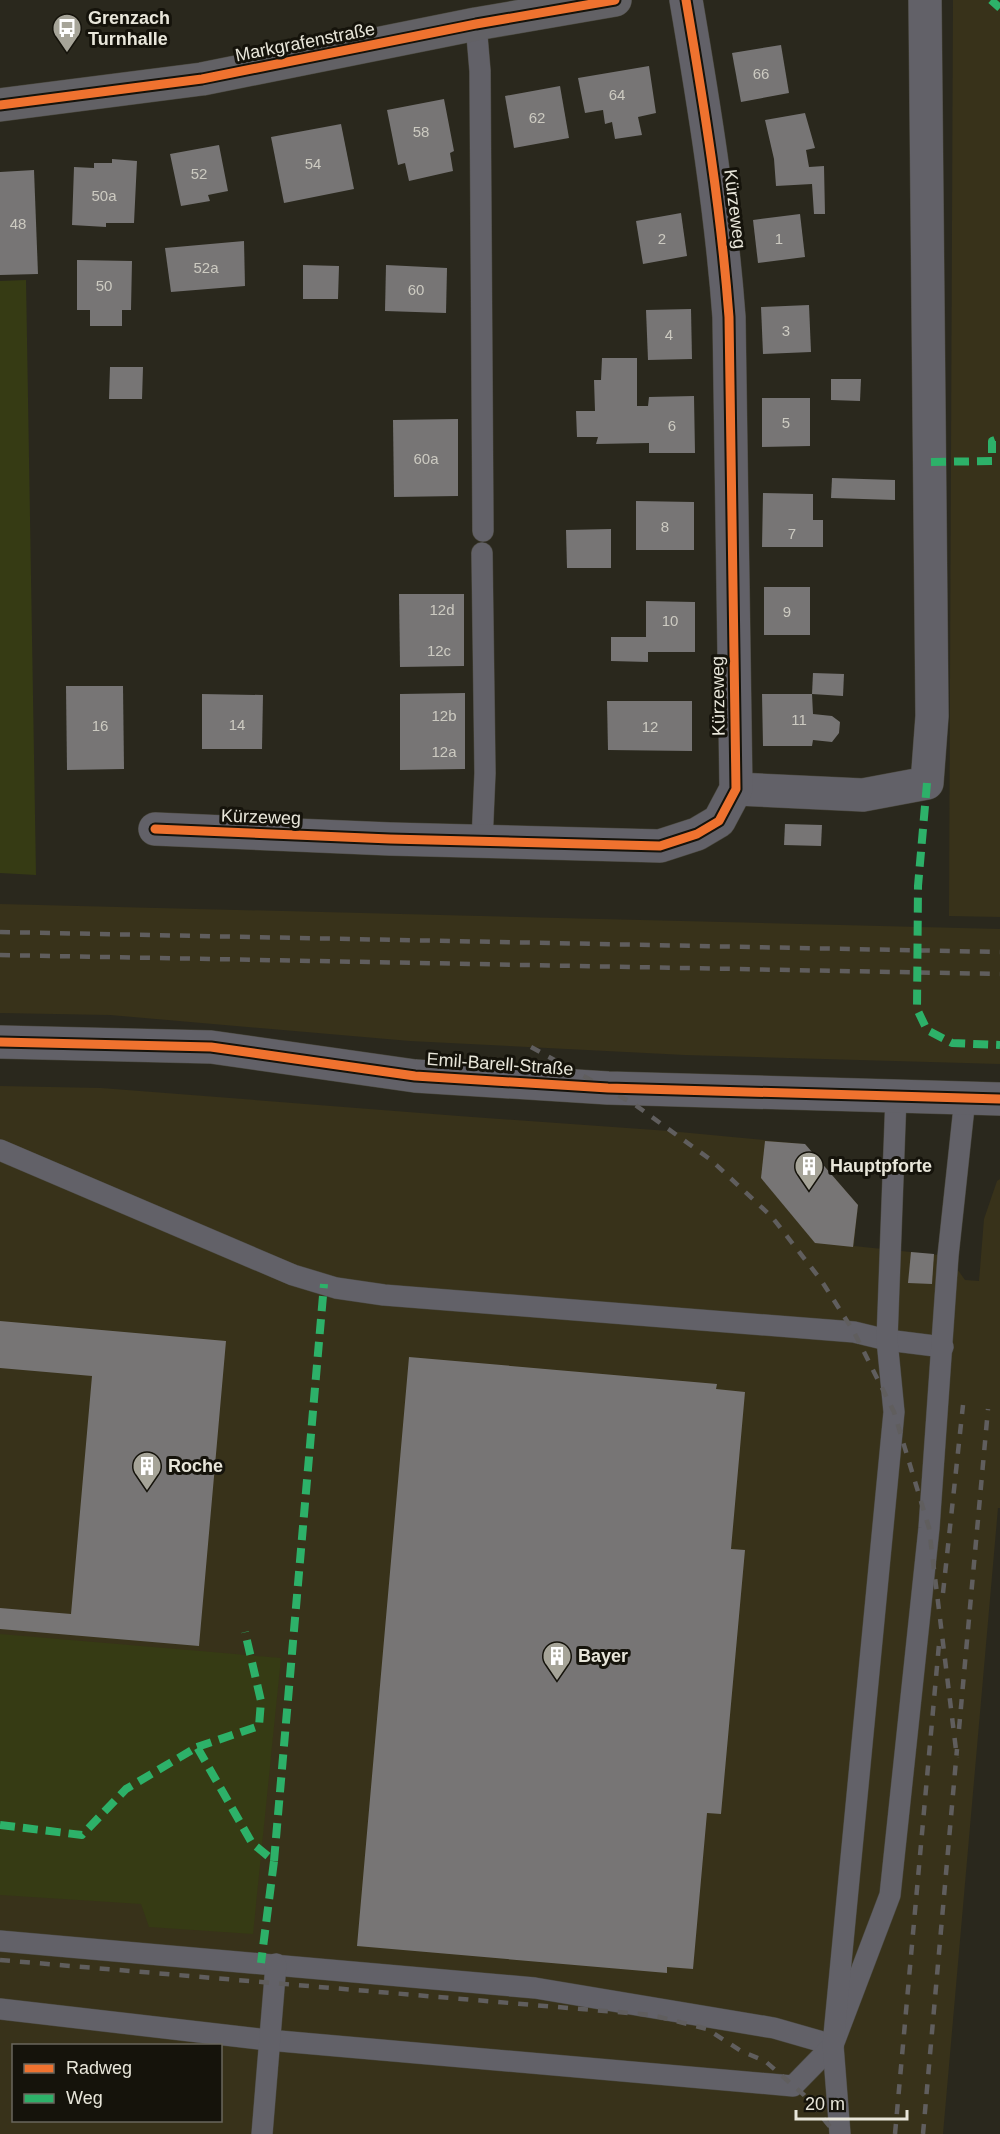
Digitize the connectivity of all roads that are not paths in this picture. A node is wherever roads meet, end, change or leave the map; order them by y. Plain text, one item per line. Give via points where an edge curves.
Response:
1 (615, 0) edge
2 (686, 0) edge
3 (925, 0) edge
4 (476, 24) junction
5 (0, 105) edge
6 (483, 531) dead end
7 (482, 554) dead end
8 (736, 789) junction
9 (155, 829) dead end
10 (482, 842) junction
11 (0, 1042) edge
12 (896, 1096) junction
13 (965, 1098) junction
14 (1000, 1100) edge
15 (0, 1150) edge
16 (887, 1340) junction
17 (943, 1347) junction
18 (0, 1941) edge
19 (276, 1964) junction
20 (0, 2009) edge
21 (268, 2040) junction
22 (833, 2045) junction
23 (262, 2134) edge
24 (840, 2134) edge

1 - 4 main road, Markgrafenstraße
2 - 8 street, Kürzeweg via 717,193 729,316
3 - 8 street via 932,716 927,783 863,795
4 - 5 main road, Markgrafenstraße via 202,79
4 - 6 lane via 480,71
7 - 10 lane
8 - 10 street, Kürzeweg via 719,821 697,834 660,846
9 - 10 street, Kürzeweg
11 - 12 street, Emil-Barell-Straße via 211,1047 415,1076
12 - 13 street, Emil-Barell-Straße
12 - 16 lane
13 - 14 street, Emil-Barell-Straße
13 - 17 lane via 948,1256
15 - 16 lane via 293,1275 336,1288 854,1332
16 - 17 lane
16 - 22 lane via 894,1412
17 - 22 lane via 929,1528 890,1895
18 - 19 lane
19 - 21 lane
19 - 22 lane via 535,1988 774,2028
20 - 21 lane
21 - 22 lane via 794,2086
21 - 23 lane
22 - 24 lane

